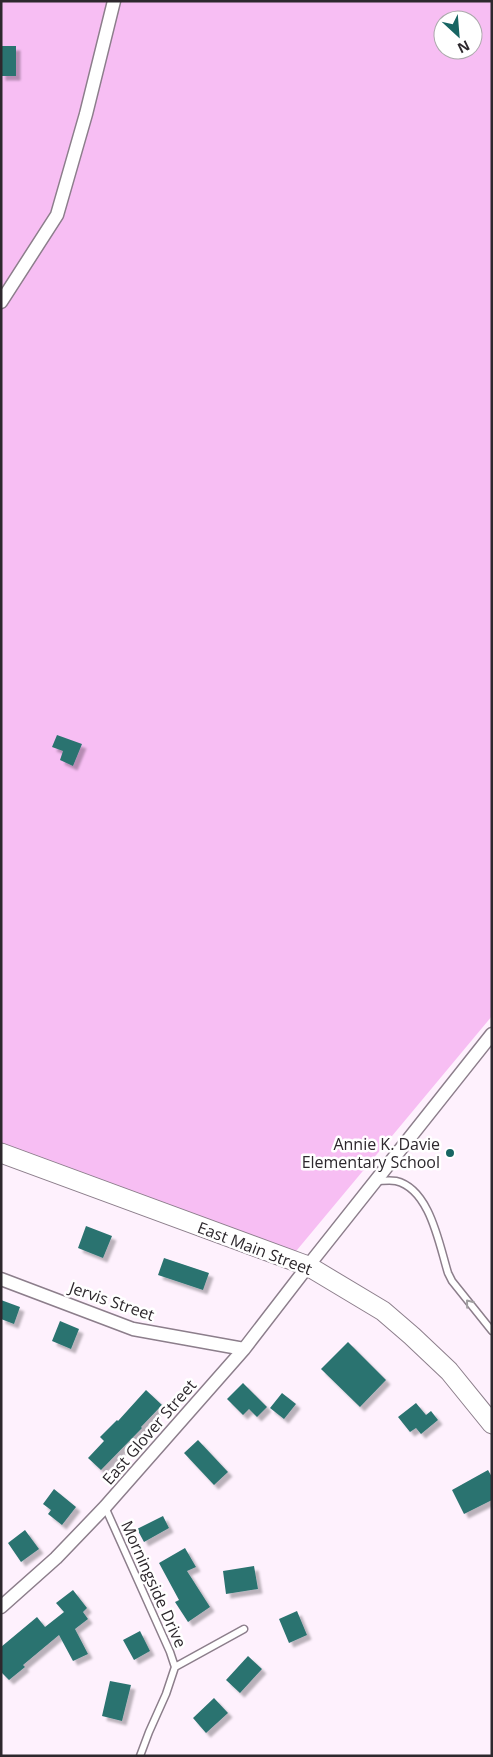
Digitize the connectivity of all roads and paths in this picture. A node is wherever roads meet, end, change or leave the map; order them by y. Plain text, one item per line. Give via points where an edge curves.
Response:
1 (114, 1) edge
2 (1, 302) edge
3 (492, 1034) edge
4 (1, 1153) edge
5 (375, 1181) junction
6 (308, 1266) junction
7 (1, 1279) edge
8 (492, 1331) edge
9 (244, 1349) junction
10 (492, 1424) edge
11 (105, 1507) junction
12 (1, 1607) edge
13 (244, 1629) dead end
14 (175, 1667) junction
15 (140, 1756) edge

1 - 2 street via 57,215
3 - 5 street, East Glover Street
4 - 6 main road, East Main Street
5 - 6 street, East Glover Street
8 -> 5 lane via 448,1273 421,1198 412,1188 395,1181
6 - 9 street, East Glover Street
6 - 10 main road, East Main Street via 383,1311 449,1371
7 - 9 street, Jervis Street via 133,1329
9 - 11 street, East Glover Street
11 - 12 street, East Glover Street via 56,1558
11 - 14 lane, Morningside Drive
13 - 14 lane
14 - 15 lane, Morningside Drive

